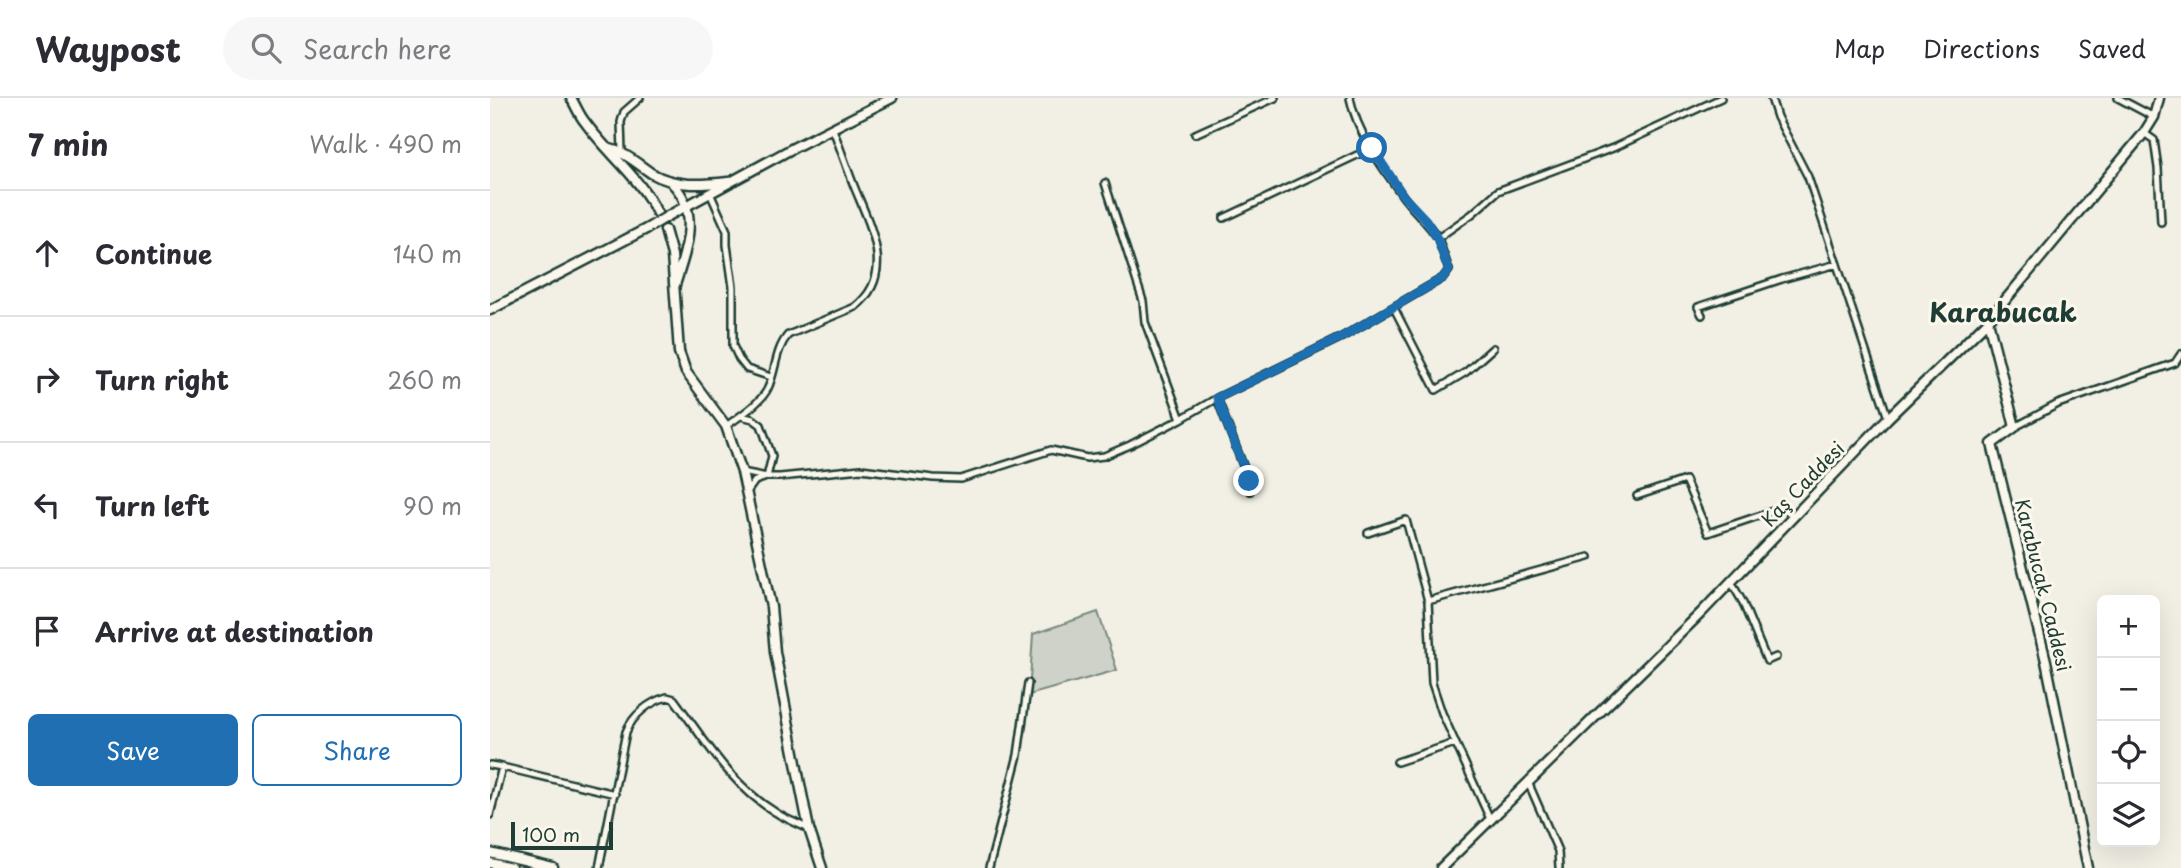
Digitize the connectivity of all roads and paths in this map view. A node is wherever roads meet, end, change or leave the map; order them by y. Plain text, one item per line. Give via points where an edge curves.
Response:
1 (571, 98) edge
2 (640, 98) edge
3 (892, 98) edge
4 (1275, 98) edge
5 (1350, 98) edge
6 (1721, 98) edge
7 (1771, 98) edge
8 (2118, 98) edge
9 (2159, 98) edge
10 (2154, 117) junction
11 (834, 129) junction
12 (2144, 133) junction
13 (1195, 134) dead end
14 (607, 148) junction
15 (1372, 148) junction
16 (622, 151) junction
17 (670, 181) junction
18 (732, 181) junction
19 (1105, 183) dead end
20 (710, 193) junction
21 (687, 205) junction
22 (657, 213) dead end
23 (1224, 218) dead end
24 (2161, 222) dead end
25 (665, 230) dead end
26 (1437, 238) junction
27 (1837, 264) junction
28 (674, 292) junction
29 (1394, 307) junction
30 (490, 310) edge
31 (1702, 315) dead end
32 (1988, 321) junction
33 (1493, 348) dead end
34 (2181, 354) edge
35 (771, 377) junction
36 (1217, 398) junction
37 (741, 416) junction
38 (1888, 418) junction
39 (1181, 419) junction
40 (726, 426) junction
41 (2015, 426) junction
42 (742, 472) junction
43 (767, 477) junction
44 (1250, 491) dead end
45 (747, 492) junction
46 (1637, 496) dead end
47 (1793, 517) junction
48 (1368, 533) dead end
49 (1589, 556) dead end
50 (1731, 582) junction
51 (1428, 601) junction
52 (1776, 657) dead end
53 (1028, 683) dead end
54 (1455, 743) junction
55 (1397, 762) dead end
56 (490, 765) edge
57 (502, 767) junction
58 (1528, 782) junction
59 (615, 793) junction
60 (490, 815) edge
61 (1490, 819) junction
62 (809, 829) junction
63 (490, 853) edge
64 (490, 863) edge
65 (511, 868) edge
66 (553, 868) edge
67 (599, 868) edge
68 (822, 868) edge
69 (989, 868) edge
70 (1441, 868) edge
71 (1559, 868) edge
72 (2088, 868) edge

1 - 14 street
2 - 16 street via 624,113
3 - 11 street
4 - 13 street
5 - 15 street
6 - 26 street via 1613,148 1498,191
7 - 27 street via 1808,177
8 - 10 street
9 - 10 street, Kaş Caddesi
10 - 12 street, Kaş Caddesi
11 - 18 street
11 - 35 street via 875,236 878,265 874,285 855,307 788,335
12 - 24 street via 2154,140
12 - 32 street, Kaş Caddesi
14 - 16 street
14 - 22 street via 643,188
15 - 23 street
15 - 26 street
16 - 17 street
17 - 18 street via 687,185
17 - 21 street
18 - 20 street
19 - 39 street via 1143,301 1145,322
20 - 21 street
20 - 35 street via 727,231 733,346 747,369
21 - 28 street via 690,217
21 - 30 street, bridge
25 - 28 street
26 - 29 street via 1449,270
27 - 31 street via 1699,307
27 - 38 street
28 - 40 street via 679,352 686,372
29 - 33 street via 1436,390
29 - 36 street
32 - 38 street, Kaş Caddesi
32 - 41 street
34 - 41 street via 2175,363 2058,404
35 - 37 street via 768,390
36 - 39 street
36 - 44 street
37 - 40 street
37 - 43 street via 761,425 772,456
38 - 47 street, Kaş Caddesi
39 - 43 street via 1104,456 1051,450 961,479 861,469
40 - 42 street
41 - 72 street, Karabucak Caddesi via 1993,444 2046,660
42 - 43 street
42 - 45 street
43 - 45 street via 755,481
45 - 62 street
46 - 47 street via 1685,480 1708,533 1779,509
47 - 50 street, Kaş Caddesi
48 - 51 street via 1406,520
49 - 51 street
50 - 52 street via 1767,661
50 - 58 street, Kaş Caddesi
51 - 54 street via 1432,683
53 - 69 street via 1018,755
54 - 55 street
54 - 61 street
56 - 57 street
57 - 59 street
57 - 60 street
58 - 61 street, Kaş Caddesi
58 - 71 street via 1558,851
59 - 62 street via 629,724 644,708 667,697 674,699 719,761 757,799
59 - 67 street
61 - 70 street, Kaş Caddesi
62 - 68 street
63 - 66 street
64 - 65 street

